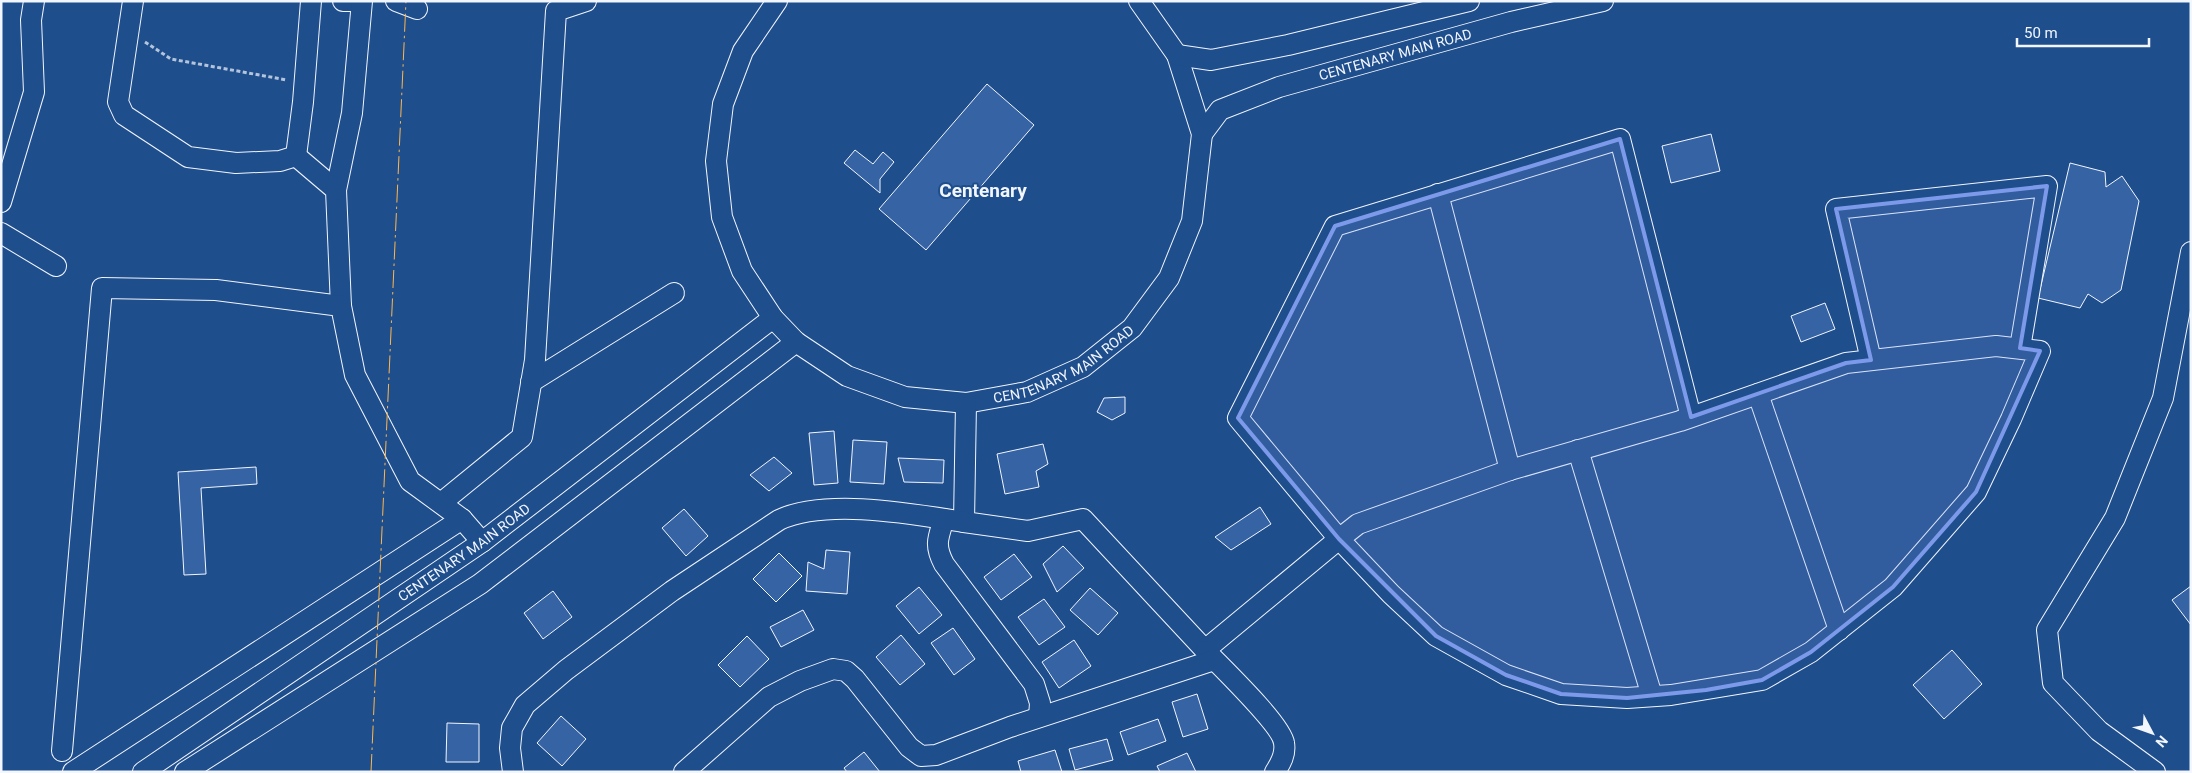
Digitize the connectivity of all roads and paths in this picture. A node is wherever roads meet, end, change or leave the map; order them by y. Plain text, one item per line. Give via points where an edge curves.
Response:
1 (34, 1) edge
2 (134, 1) edge
3 (312, 1) edge
4 (343, 1) edge
5 (352, 1) edge
6 (362, 1) edge
7 (396, 1) edge
8 (586, 1) edge
9 (777, 1) edge
10 (1139, 1) edge
11 (1469, 1) edge
12 (1603, 1) edge
13 (417, 9) dead end
14 (128, 30) junction
15 (1177, 55) junction
16 (304, 83) junction
17 (1202, 134) junction
18 (296, 156) junction
19 (336, 190) junction
20 (1438, 194) junction
21 (1, 202) edge
22 (1, 233) edge
23 (2191, 252) edge
24 (56, 266) dead end
25 (674, 293) dead end
26 (341, 306) junction
27 (773, 318) junction
28 (796, 342) junction
29 (2020, 348) junction
30 (1871, 360) junction
31 (531, 382) junction
32 (1758, 394) junction
33 (966, 402) junction
34 (1691, 417) junction
35 (1578, 450) junction
36 (1510, 470) junction
37 (441, 503) junction
38 (462, 519) junction
39 (944, 519) junction
40 (964, 522) junction
41 (1339, 540) junction
42 (482, 542) junction
43 (1839, 630) junction
44 (1209, 655) junction
45 (1652, 696) junction
46 (1039, 717) junction
47 (62, 751) dead end
48 (921, 756) junction
49 (73, 772) edge
50 (143, 772) edge
51 (185, 772) edge
52 (513, 772) edge
53 (684, 772) edge
54 (933, 772) edge
55 (1275, 772) edge
56 (2155, 772) edge

1 - 21 street via 31,20 34,92
2 - 14 street
3 - 16 street
4 - 5 street
6 - 19 street via 352,113
7 - 13 street
8 - 31 street via 556,11 535,360
9 - 27 street, CENTENARY MAIN ROAD via 743,51 723,104 716,161 722,217 728,235 742,271
10 - 15 street, CENTENARY MAIN ROAD
11 - 15 street via 1288,45 1211,60
12 - 17 street, CENTENARY MAIN ROAD via 1511,22 1279,87 1220,110
14 - 16 path via 171,59
14 - 18 street via 118,102 124,115 188,157 236,163 280,161
15 - 17 street, CENTENARY MAIN ROAD
16 - 18 street
17 - 33 street, CENTENARY MAIN ROAD via 1192,221 1169,278 1132,328 1083,367 1027,392
18 - 19 street
19 - 26 street
20 - 34 street via 1620,139
20 - 36 street
20 - 41 street via 1335,226 1238,418
22 - 24 street
23 - 56 street via 2162,398 2115,518 2047,630 2053,683 2099,730
25 - 31 street
26 - 37 street via 355,375 410,481
26 - 47 street via 216,290 102,288
27 - 28 street, CENTENARY MAIN ROAD
27 - 42 street, CENTENARY MAIN ROAD
28 - 33 street, CENTENARY MAIN ROAD via 847,376 888,391 905,397
28 - 51 street via 480,584
29 - 30 street via 1996,346
29 - 30 street via 2047,186 1836,209
29 - 43 street via 2040,351 1976,492 1893,587
30 - 32 street via 1846,364
31 - 37 street via 522,437
32 - 34 street
32 - 43 street
33 - 40 street
34 - 35 street
35 - 36 street
35 - 45 street
36 - 41 street via 1358,524
37 - 38 street
38 - 42 street
38 - 49 street
39 - 40 street
39 - 46 street via 936,543 938,554 1034,684 1040,703
39 - 52 street via 888,511 810,510 779,520 672,591 566,670 525,706 512,728
40 - 44 street via 1028,531 1083,519
41 - 44 street
41 - 45 street via 1436,636 1506,675 1561,694 1627,698
42 - 50 street, CENTENARY MAIN ROAD
43 - 45 street via 1811,652 1762,680
44 - 46 street
44 - 55 street via 1276,726 1284,742 1283,760
46 - 48 street via 936,755
48 - 53 street via 909,747 855,679 846,672 833,670 800,681 769,697
48 - 54 street

